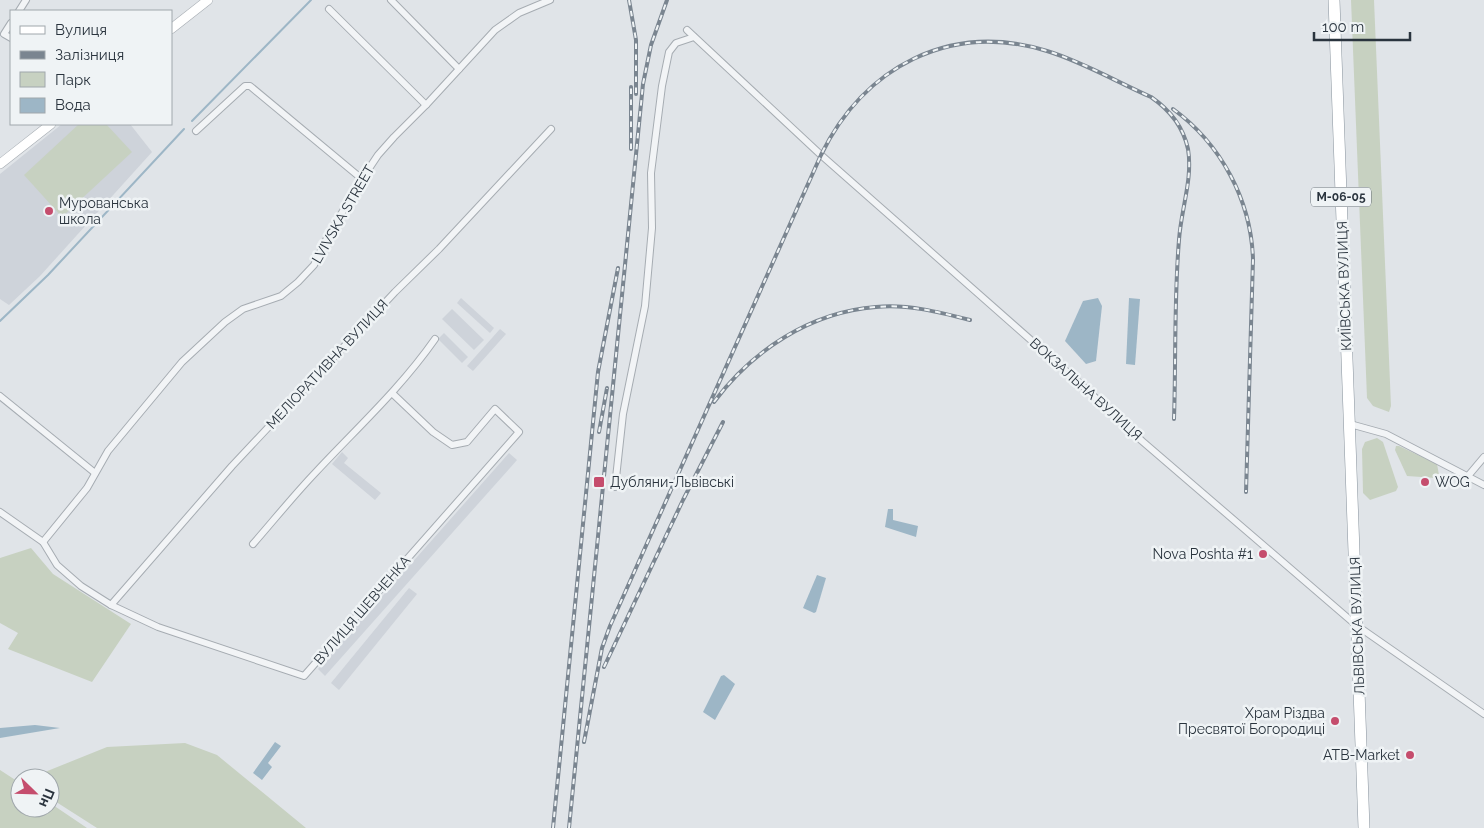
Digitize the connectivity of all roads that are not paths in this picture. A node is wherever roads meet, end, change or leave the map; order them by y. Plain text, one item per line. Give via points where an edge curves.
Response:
1 (208, 0) edge
2 (391, 0) edge
3 (550, 0) edge
4 (1334, 0) edge
5 (329, 9) dead end
6 (10, 23) edge
7 (172, 28) edge
8 (687, 30) dead end
9 (2, 33) edge
10 (694, 37) junction
11 (459, 69) junction
12 (426, 105) junction
13 (50, 125) edge
14 (551, 129) dead end
15 (196, 131) dead end
16 (0, 164) edge
17 (362, 179) junction
18 (435, 339) dead end
19 (1348, 393) joint
20 (393, 394) junction
21 (0, 396) edge
22 (1350, 424) junction
23 (1484, 457) edge
24 (95, 473) junction
25 (1468, 476) junction
26 (1484, 485) edge
27 (615, 487) dead end
28 (0, 512) edge
29 (43, 542) junction
30 (253, 544) dead end
31 (111, 605) junction
32 (1356, 625) junction
33 (1484, 714) edge
34 (1364, 828) edge

1 - 7 street
2 - 11 street
3 - 11 street, LVIVSKA STREET via 519,13 495,30
4 - 19 highway, КИЇВСЬКА ВУЛИЦЯ / М-06-05
5 - 12 street
6 - 9 street
8 - 10 street, ВОКЗАЛЬНА ВУЛИЦЯ
10 - 27 street via 676,43 669,52 662,86 651,172 652,228 645,306 623,414
10 - 32 street, ВОКЗАЛЬНА ВУЛИЦЯ via 817,152 1142,441
11 - 12 street, LVIVSKA STREET
12 - 17 street, LVIVSKA STREET via 383,149
13 - 16 street
14 - 31 street, МЕЛІОРАТИВНА ВУЛИЦЯ via 232,466
15 - 17 street via 245,86 250,86
17 - 24 street, LVIVSKA STREET via 314,265 281,296 244,309 209,336 182,362 108,451
18 - 20 street
19 - 22 highway, ЛЬВІВСЬКА ВУЛИЦЯ / М-06-05
20 - 30 street via 318,470
20 - 31 street, ВУЛИЦЯ ШЕВЧЕНКА via 452,445 467,442 495,409 519,432 304,676 158,627
21 - 24 street
22 - 25 street via 1386,434
22 - 32 highway, ЛЬВІВСЬКА ВУЛИЦЯ / М-06-05
23 - 25 street
24 - 29 street, LVIVSKA STREET via 87,488
25 - 26 street
28 - 29 street, ВУЛИЦЯ ШЕВЧЕНКА
29 - 31 street, ВУЛИЦЯ ШЕВЧЕНКА via 57,564 81,586
32 - 33 street, ВОКЗАЛЬНА ВУЛИЦЯ
32 - 34 highway, ЛЬВІВСЬКА ВУЛИЦЯ / М-06-05

